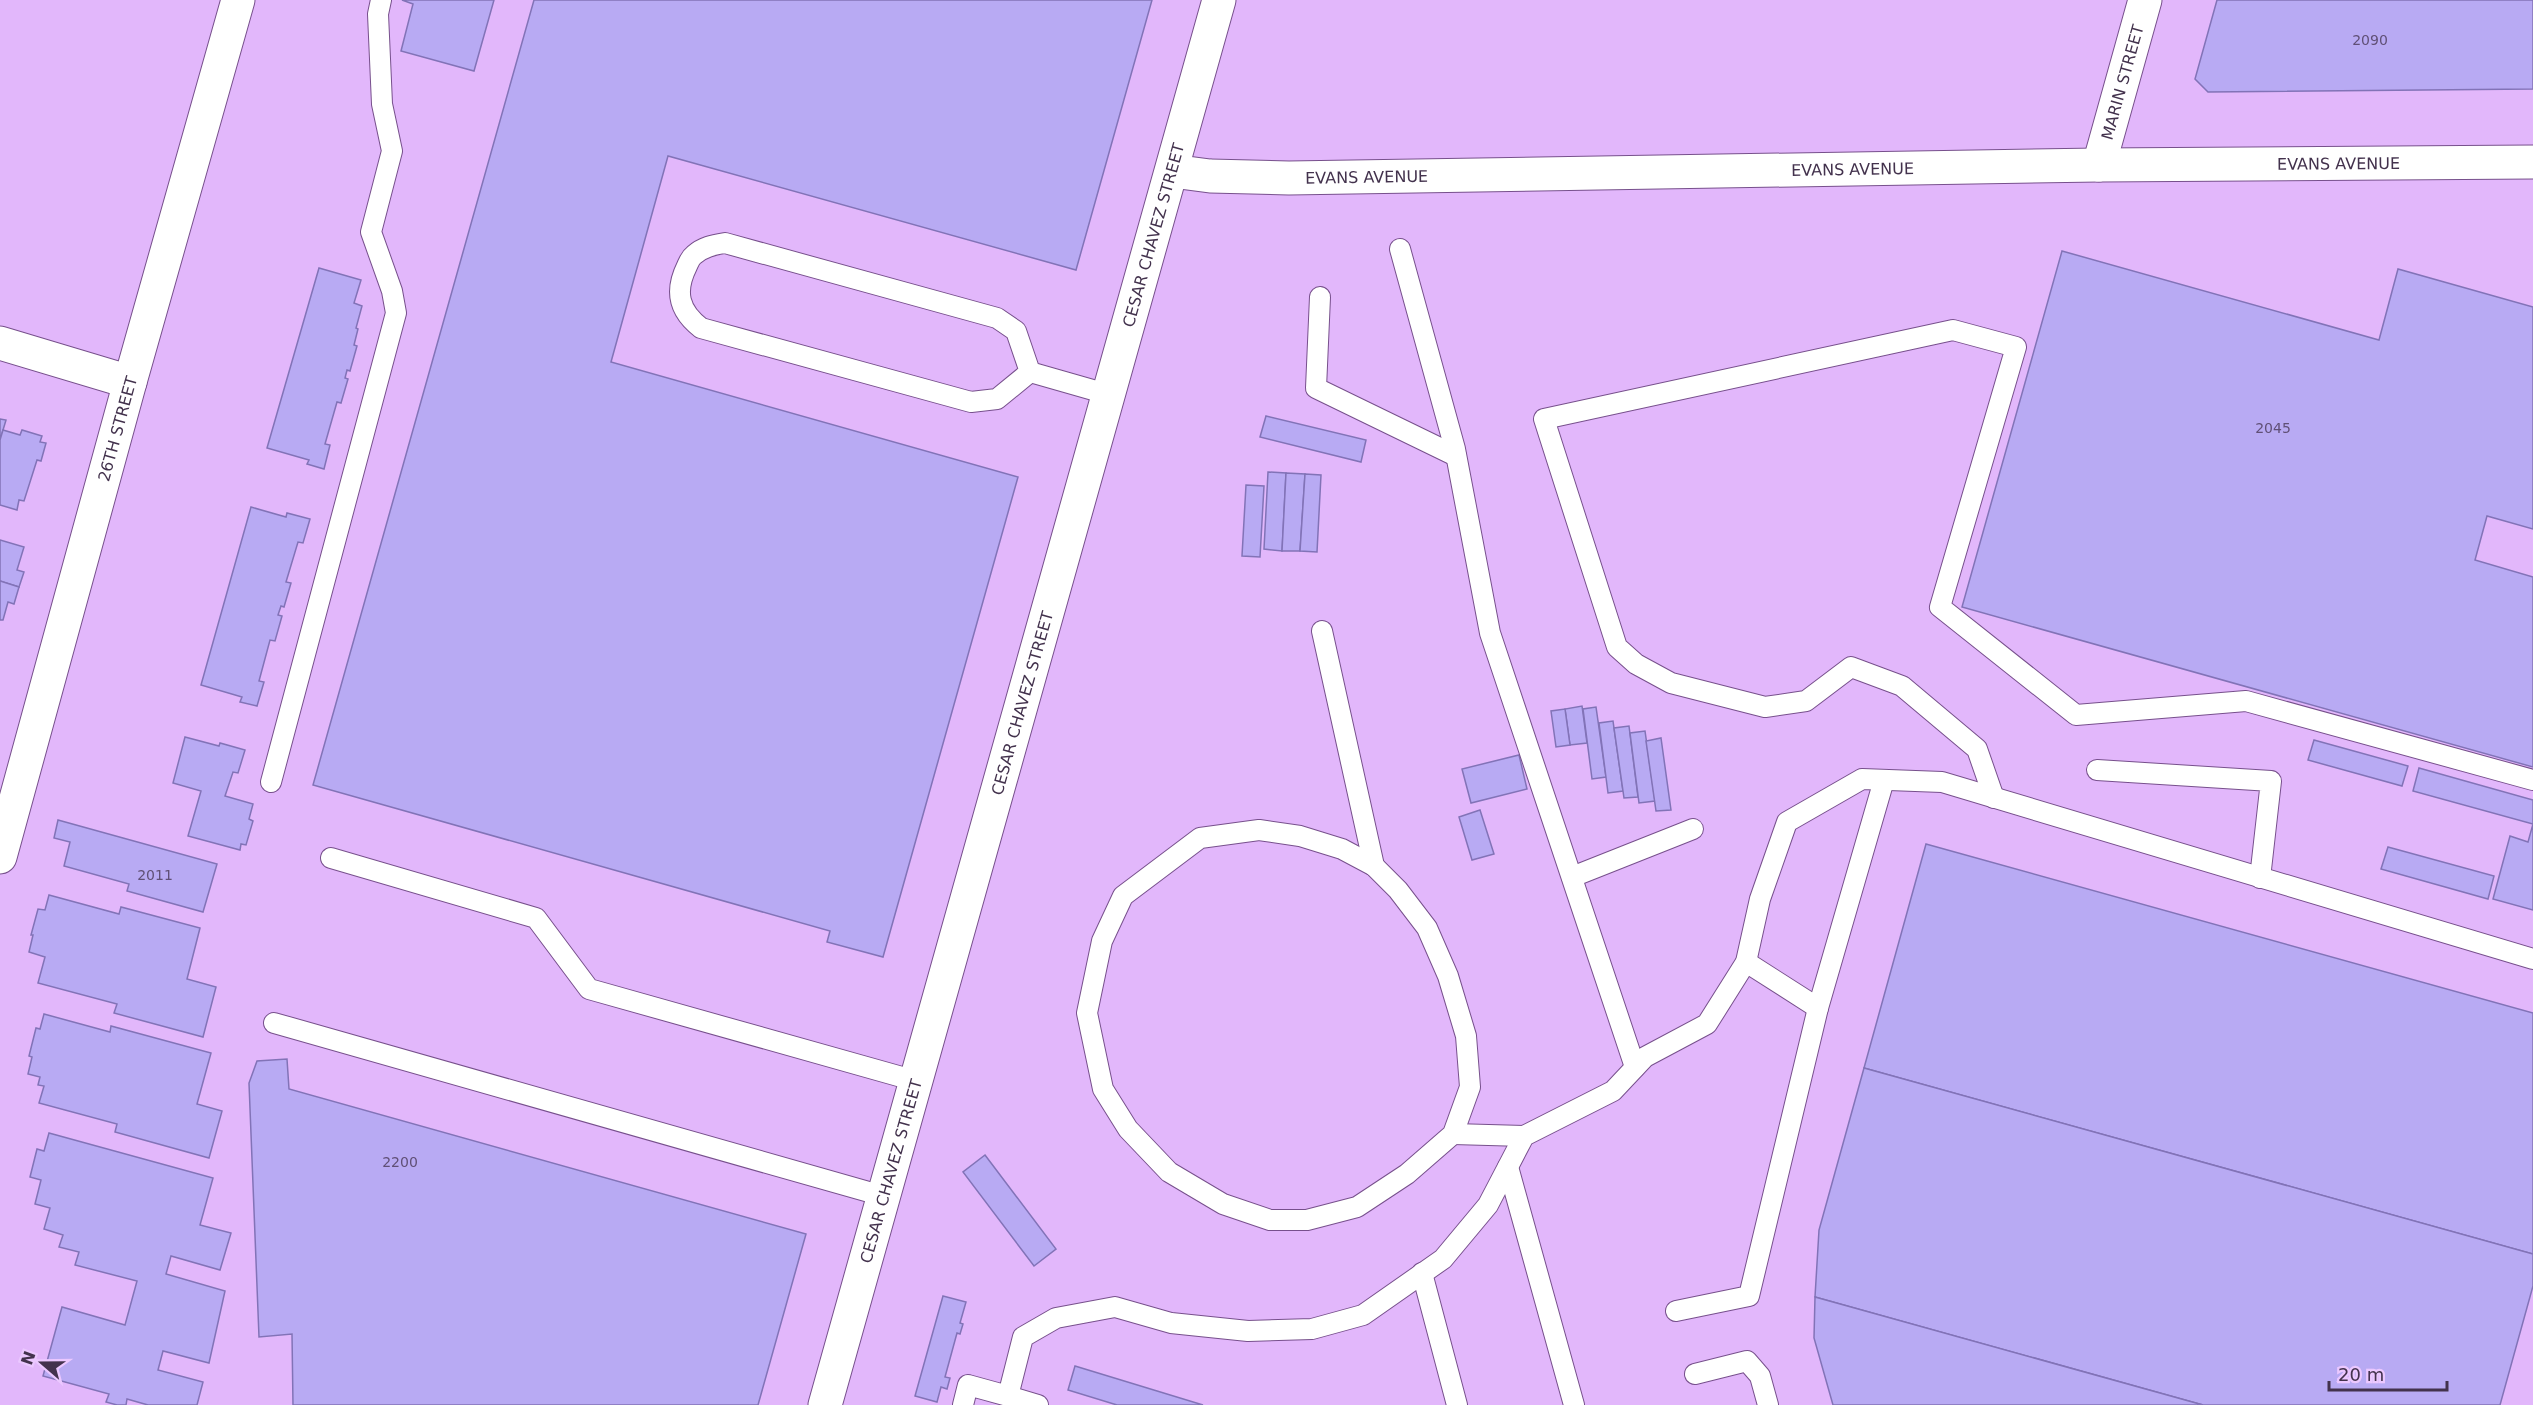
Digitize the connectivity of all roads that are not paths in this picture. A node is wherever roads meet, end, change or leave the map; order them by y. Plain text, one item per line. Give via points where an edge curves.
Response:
1 (238, 0) edge
2 (381, 0) edge
3 (1219, 0) edge
4 (2145, 0) edge
5 (2533, 162) edge
6 (2099, 165) junction
7 (1172, 171) junction
8 (1400, 249) dead end
9 (1320, 297) dead end
10 (0, 343) edge
11 (1029, 372) junction
12 (130, 382) junction
13 (1107, 394) junction
14 (1456, 456) junction
15 (1322, 631) dead end
16 (2097, 770) dead end
17 (1884, 780) junction
18 (2533, 780) edge
19 (271, 782) dead end
20 (1994, 798) junction
21 (1693, 829) dead end
22 (0, 857) edge
23 (331, 858) dead end
24 (1374, 866) junction
25 (1572, 877) junction
26 (2260, 878) junction
27 (2533, 959) edge
28 (1746, 962) junction
29 (1818, 1008) junction
30 (274, 1023) dead end
31 (1635, 1067) junction
32 (916, 1081) junction
33 (1453, 1134) junction
34 (1524, 1136) junction
35 (1508, 1167) junction
36 (883, 1196) junction
37 (1422, 1273) junction
38 (1676, 1311) dead end
39 (1695, 1374) dead end
40 (1008, 1396) junction
41 (825, 1405) edge
42 (963, 1405) edge
43 (1038, 1405) edge
44 (1457, 1405) edge
45 (1574, 1405) edge
46 (1768, 1405) edge

1 - 12 main road, 26TH STREET
2 - 19 lane via 378,14 382,104 392,151 371,232 396,313
3 - 7 main road, CESAR CHAVEZ STREET
4 - 6 main road, MARIN STREET
5 - 6 main road, EVANS AVENUE
6 - 7 main road, EVANS AVENUE via 1289,178
7 - 13 main road, CESAR CHAVEZ STREET
8 - 14 lane
9 - 14 lane via 1316,388
10 - 12 main road
11 - 11 lane via 1016,331 997,318 725,243 708,246 692,256 681,278 680,301 688,318 701,328 971,402 996,399
11 - 13 lane
12 - 22 main road, 26TH STREET
13 - 32 main road, CESAR CHAVEZ STREET
14 - 25 lane via 1490,633
15 - 24 lane
16 - 26 lane via 2271,781
17 - 20 lane via 1942,782
17 - 28 lane via 1862,779 1787,822 1760,899
17 - 29 lane
18 - 20 lane via 2246,701 2076,715 1940,607 2016,347 1953,330 1544,419 1617,648 1636,664 1671,682 1765,707 1806,701 1851,667 1902,686 1977,749
20 - 26 lane
21 - 25 lane
23 - 32 lane via 536,918 589,989
24 - 33 lane via 1427,928 1448,976 1466,1036 1470,1087
24 - 33 lane via 1342,849 1300,836 1259,830 1200,838 1123,896 1102,941 1087,1013 1103,1089 1128,1129 1169,1172 1223,1204 1270,1220 1307,1220 1357,1208 1407,1174
25 - 31 lane
26 - 27 lane
28 - 29 lane
28 - 31 lane via 1707,1024 1645,1057
29 - 38 lane via 1749,1296
30 - 36 lane
31 - 34 lane via 1613,1091
32 - 36 main road, CESAR CHAVEZ STREET
33 - 34 lane
34 - 35 lane
35 - 37 lane via 1488,1205 1443,1259
35 - 45 lane
36 - 41 main road, CESAR CHAVEZ STREET
37 - 40 lane via 1363,1315 1312,1329 1248,1331 1171,1323 1114,1307 1056,1318 1023,1337
37 - 44 lane
39 - 46 lane via 1747,1361 1760,1376
40 - 42 lane via 968,1385
40 - 43 lane

